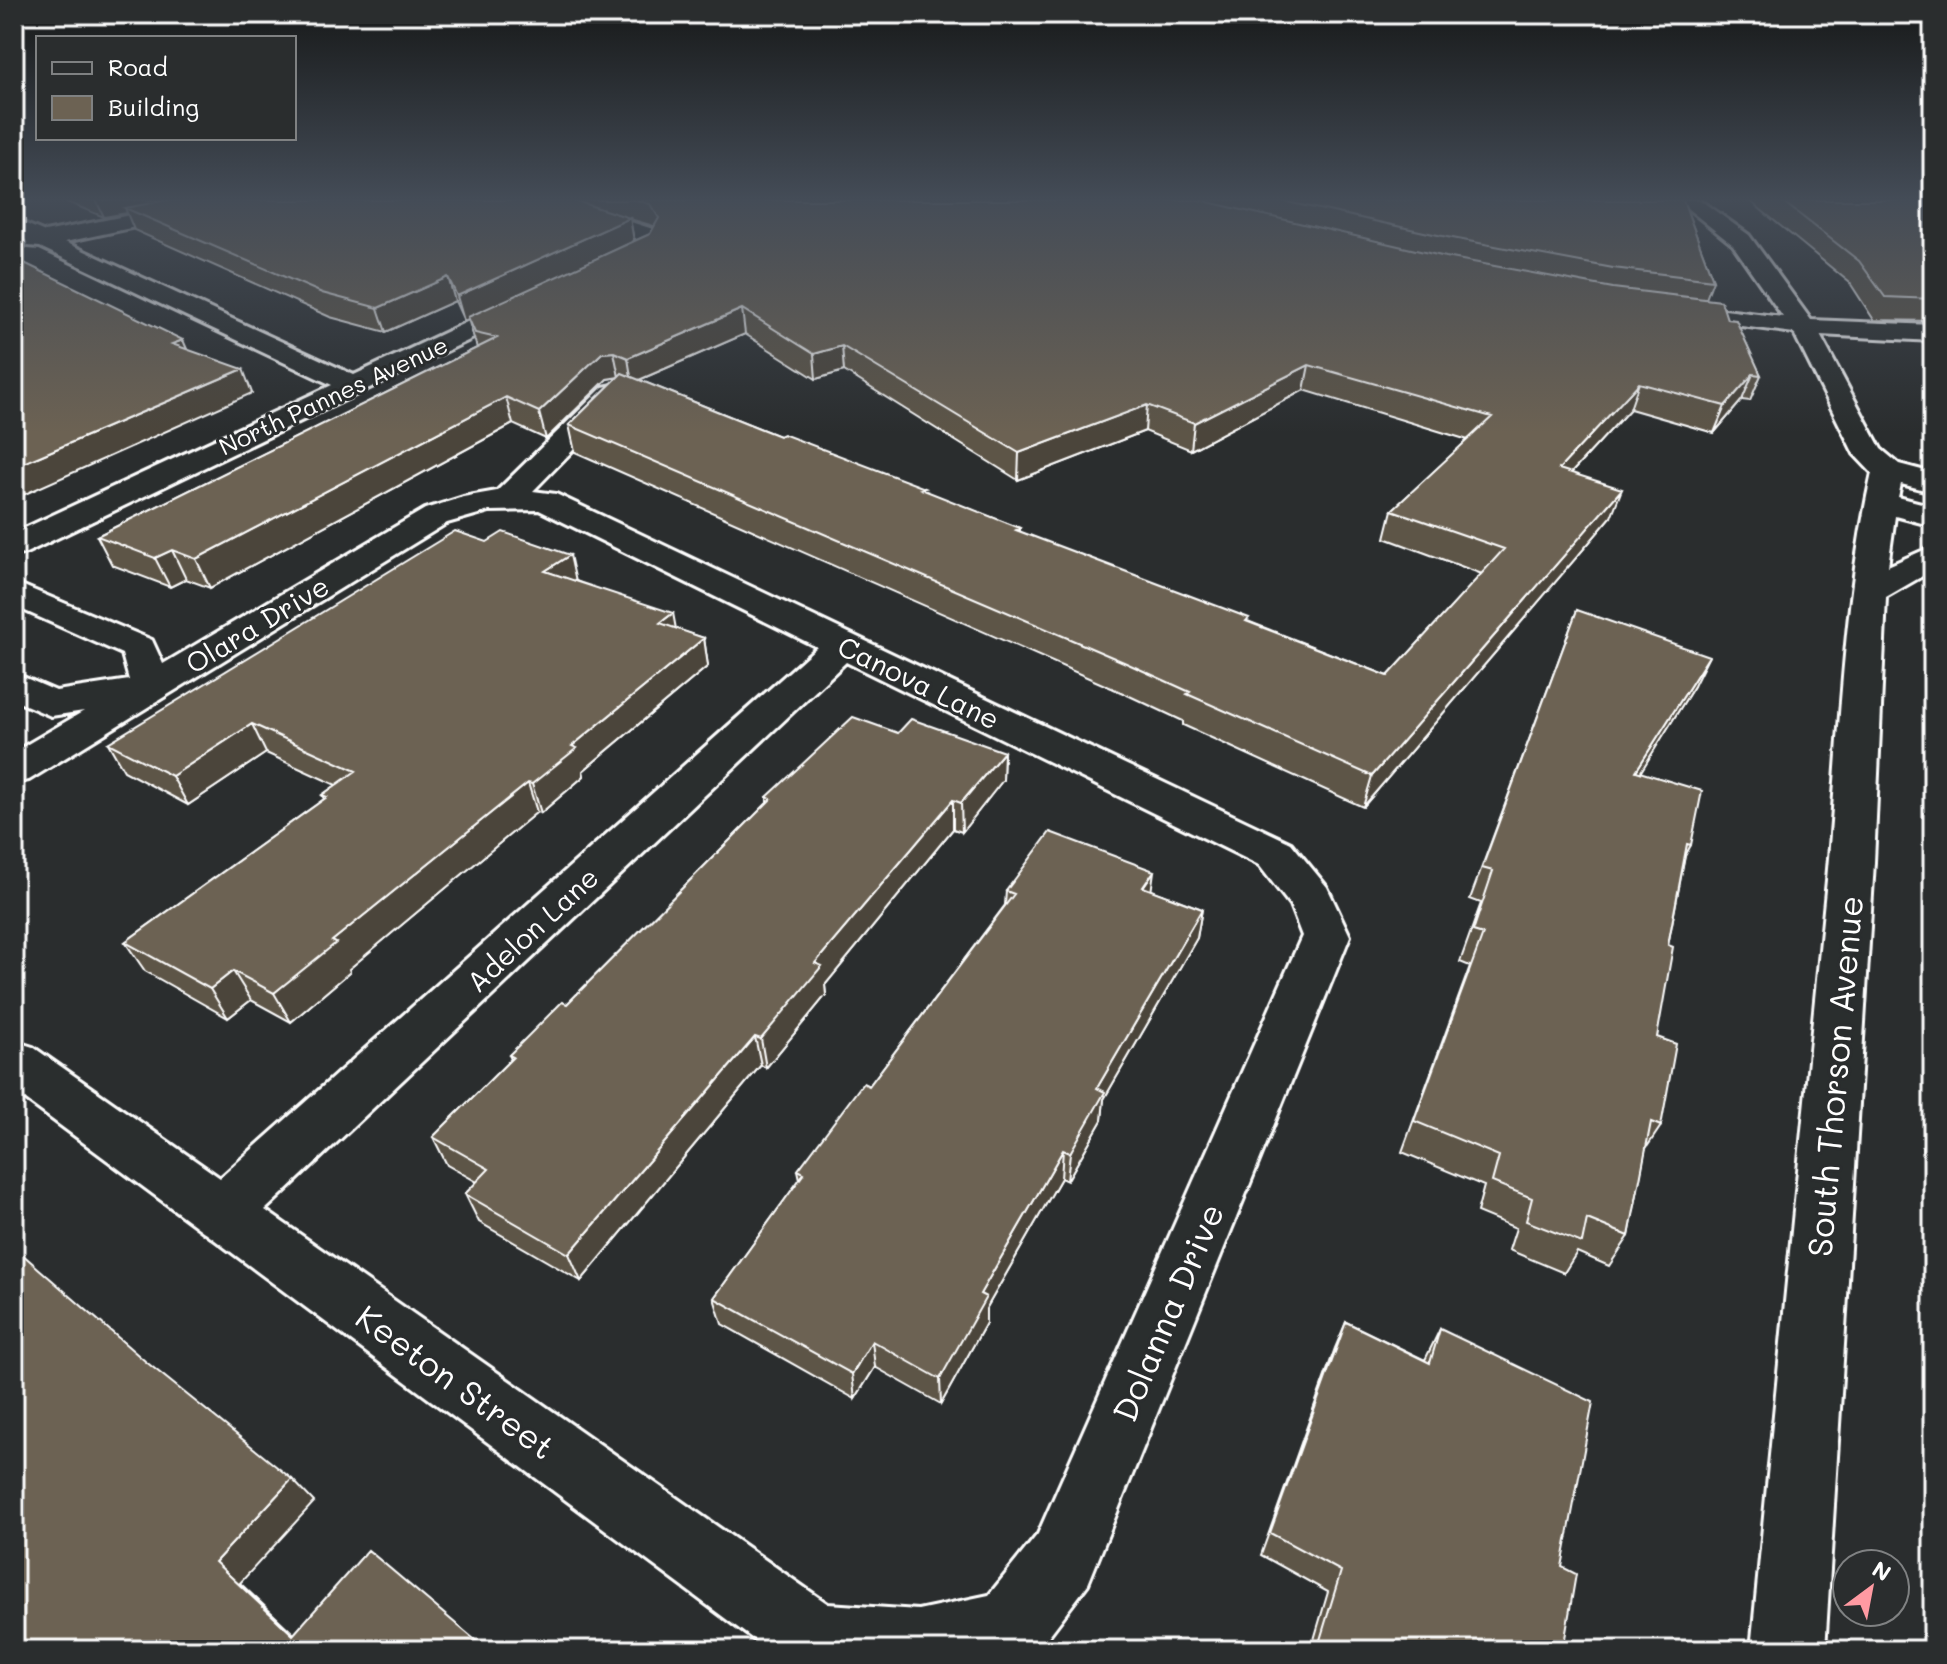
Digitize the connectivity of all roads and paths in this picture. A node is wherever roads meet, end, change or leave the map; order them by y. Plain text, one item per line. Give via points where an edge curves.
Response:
1 (125, 278) edge
2 (1768, 278) edge
3 (546, 295) edge
4 (1636, 306) edge
5 (1803, 327) junction
6 (1933, 333) edge
7 (354, 385) junction
8 (618, 388) edge
9 (1933, 483) edge
10 (1884, 487) junction
11 (508, 498) junction
12 (1933, 516) edge
13 (14, 546) edge
14 (1933, 556) edge
15 (1870, 591) junction
16 (14, 593) edge
17 (842, 645) junction
18 (14, 685) edge
19 (151, 688) junction
20 (14, 770) edge
21 (1311, 899) joint
22 (14, 1062) edge
23 (223, 1212) junction
24 (918, 1647) joint
25 (1788, 1650) edge

1 - 7 street
2 - 5 street
3 - 7 street, North Pannes Avenue
4 - 5 street
5 - 6 street
5 - 10 street
7 - 13 street, North Pannes Avenue
8 - 11 street
9 - 10 street
10 - 12 street
10 - 15 street, South Thorson Avenue
11 - 17 street, Canova Lane via 545,501
11 - 19 street, Olara Drive via 462,505 436,516
14 - 15 street
15 - 25 street, South Thorson Avenue
16 - 19 street via 139,648
17 - 21 street, Canova Lane via 1275,854
17 - 23 street, Adelon Lane
18 - 19 street via 51,704
19 - 20 street, Olara Drive
21 - 24 street, Dolanna Drive via 1326,936 1063,1559 1010,1627
22 - 23 street, Keeton Street
23 - 24 street, Keeton Street via 816,1640

